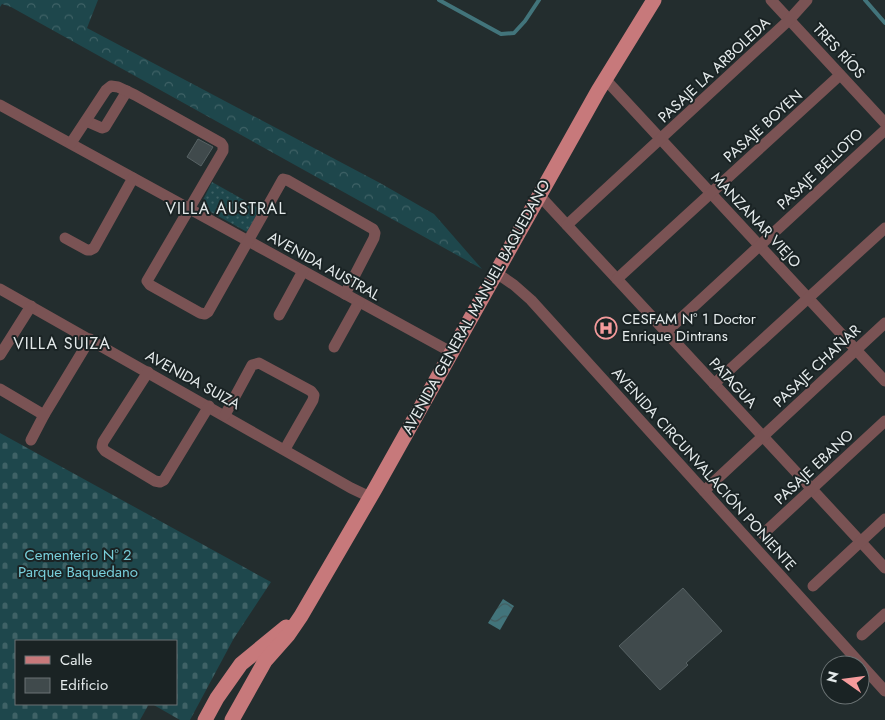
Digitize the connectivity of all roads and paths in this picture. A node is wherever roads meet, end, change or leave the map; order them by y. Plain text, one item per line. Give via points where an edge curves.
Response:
1 (654, 0) edge
2 (770, 0) edge
3 (806, 0) edge
4 (789, 20) junction
5 (840, 75) junction
6 (606, 80) junction
7 (131, 93) junction
8 (0, 105) edge
9 (86, 121) junction
10 (885, 123) edge
11 (885, 130) edge
12 (661, 139) junction
13 (71, 143) junction
14 (133, 178) junction
15 (711, 193) junction
16 (539, 195) junction
17 (189, 209) junction
18 (567, 225) junction
19 (885, 228) edge
20 (65, 238) dead end
21 (248, 241) junction
22 (760, 246) junction
23 (303, 272) junction
24 (495, 272) junction
25 (617, 279) junction
26 (0, 288) edge
27 (345, 294) junction
28 (808, 298) junction
29 (359, 302) junction
30 (30, 306) junction
31 (279, 315) dead end
32 (885, 323) edge
33 (666, 332) junction
34 (90, 339) junction
35 (334, 347) dead end
36 (856, 350) junction
37 (451, 352) junction
38 (0, 355) edge
39 (148, 372) junction
40 (885, 381) edge
41 (714, 384) junction
42 (0, 389) edge
43 (209, 406) junction
44 (44, 415) junction
45 (225, 415) junction
46 (885, 421) edge
47 (763, 437) junction
48 (31, 440) dead end
49 (285, 449) junction
50 (812, 489) junction
51 (704, 491) junction
52 (370, 497) junction
53 (885, 519) edge
54 (763, 534) dead end
55 (860, 542) junction
56 (885, 568) edge
57 (813, 586) dead end
58 (885, 614) edge
59 (301, 616) junction
60 (862, 635) dead end
61 (885, 691) edge
62 (205, 720) edge
63 (232, 720) edge

1 - 6 main road, AVENIDA GENERAL MANUEL BAQUEDANO
2 - 4 street, TRES RÍOS
3 - 4 street, PASAJE LA ARBOLEDA
4 - 5 street, TRES RÍOS
4 - 12 street, PASAJE LA ARBOLEDA
5 - 10 street, TRES RÍOS
5 - 15 street, PASAJE BOYEN
6 - 12 street, MANZANAR VIEJO
6 - 16 main road, AVENIDA GENERAL MANUEL BAQUEDANO
7 - 9 street via 105,127
7 - 9 street via 111,86
7 - 17 street via 223,146
8 - 13 street, AVENIDA AUSTRAL
9 - 13 street
11 - 22 street, PASAJE BELLOTO
12 - 15 street, MANZANAR VIEJO
12 - 18 street, PASAJE LA ARBOLEDA
13 - 14 street, AVENIDA AUSTRAL
14 - 17 street, AVENIDA AUSTRAL
14 - 20 street via 94,248 86,250
15 - 22 street, MANZANAR VIEJO
15 - 25 street, PASAJE BOYEN
16 - 18 street, PATAGUA
16 - 24 main road, AVENIDA GENERAL MANUEL BAQUEDANO
17 - 21 street, AVENIDA AUSTRAL
17 - 21 street via 147,281 200,313 208,312
18 - 25 street, PATAGUA
19 - 28 street
21 - 23 street, AVENIDA AUSTRAL
21 - 27 street via 281,182 287,180 373,229 374,238
22 - 28 street, MANZANAR VIEJO
22 - 33 street, PASAJE BELLOTO
23 - 27 street, AVENIDA AUSTRAL
23 - 31 street
24 - 37 main road, AVENIDA GENERAL MANUEL BAQUEDANO
24 - 51 street, AVENIDA CIRCUNVALACIÓN PONIENTE via 531,300
25 - 33 street, PATAGUA
26 - 30 street, AVENIDA SUIZA
27 - 29 street, AVENIDA AUSTRAL
28 - 36 street, MANZANAR VIEJO
28 - 41 street
29 - 35 street
29 - 37 street, AVENIDA AUSTRAL
30 - 34 street, AVENIDA SUIZA
30 - 38 street
32 - 36 street, PASAJE CHAÑAR
33 - 41 street, PATAGUA
34 - 39 street, AVENIDA SUIZA
34 - 44 street
36 - 40 street, MANZANAR VIEJO
36 - 47 street, PASAJE CHAÑAR
37 - 52 main road, AVENIDA GENERAL MANUEL BAQUEDANO
39 - 43 street, AVENIDA SUIZA
39 - 43 street via 102,447 155,481 164,480
41 - 47 street, PATAGUA
42 - 44 street
43 - 45 street, AVENIDA SUIZA
44 - 48 street
45 - 49 street, AVENIDA SUIZA
45 - 49 street via 255,363 259,362 311,391 314,395
46 - 50 street, PASAJE EBANO
47 - 50 street, PATAGUA
47 - 51 street, PASAJE CHAÑAR
49 - 52 street, AVENIDA SUIZA
50 - 54 street, PASAJE EBANO
50 - 55 street, PATAGUA
51 - 61 street, AVENIDA CIRCUNVALACIÓN PONIENTE
52 - 59 main road, AVENIDA GENERAL MANUEL BAQUEDANO
53 - 55 street
55 - 56 street, PATAGUA
55 - 57 street
58 - 60 street
59 - 62 main road, AVENIDA GENERAL MANUEL BAQUEDANO via 241,664
59 - 63 main road, AVENIDA GENERAL MANUEL BAQUEDANO via 265,661

